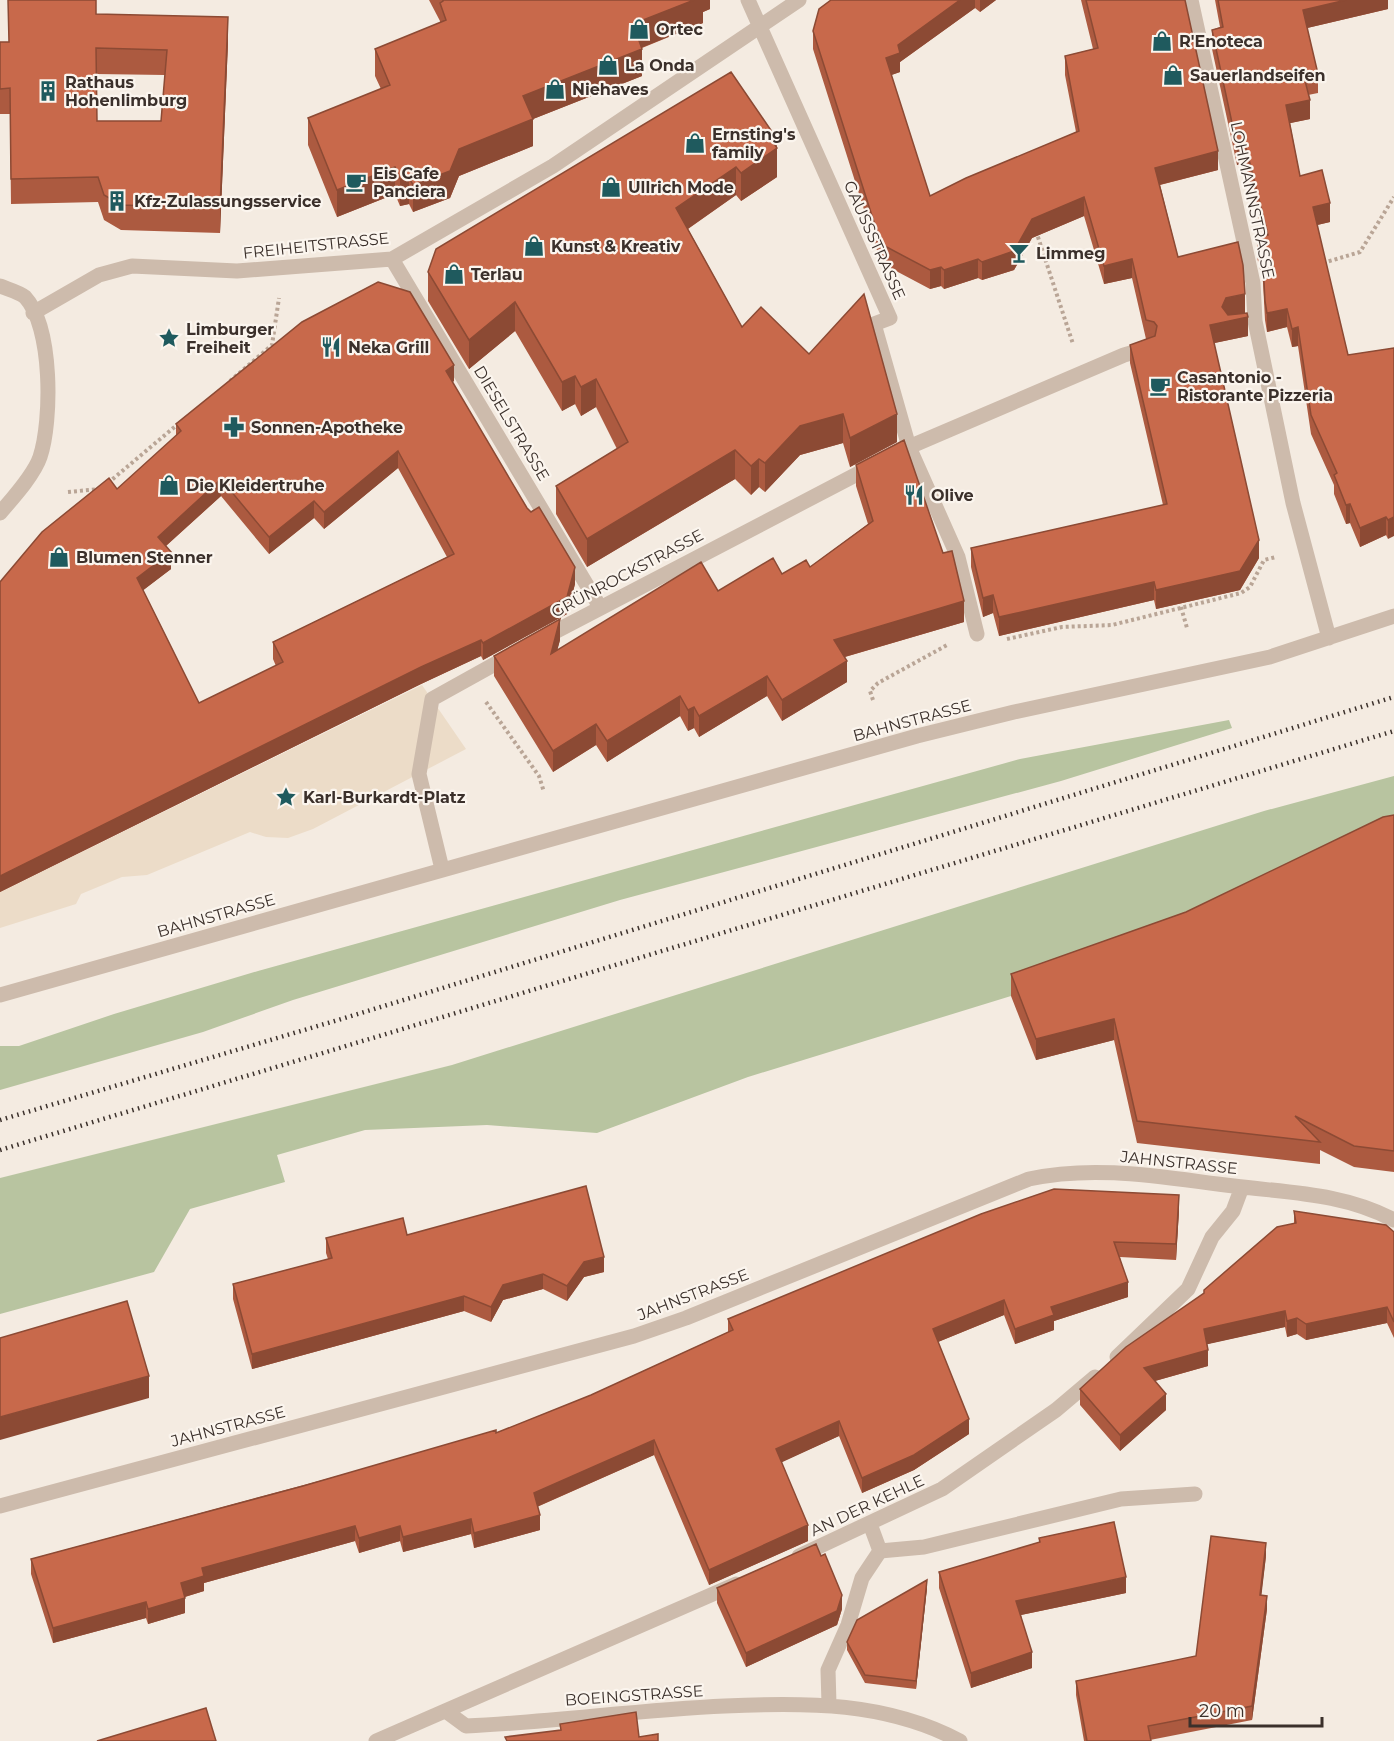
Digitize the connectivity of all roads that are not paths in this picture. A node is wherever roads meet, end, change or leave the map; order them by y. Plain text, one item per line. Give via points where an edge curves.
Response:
1 (748, 0) edge
2 (800, 0) edge
3 (1191, 0) edge
4 (761, 27) junction
5 (392, 259) junction
6 (0, 286) edge
7 (33, 313) junction
8 (1148, 348) edge
9 (909, 447) junction
10 (0, 513) edge
11 (600, 607) junction
12 (1394, 616) edge
13 (977, 634) road end
14 (1329, 638) junction
15 (442, 869) junction
16 (0, 995) edge
17 (1242, 1187) junction
18 (1394, 1220) edge
19 (1195, 1494) dead end
20 (0, 1506) edge
21 (870, 1524) junction
22 (880, 1551) junction
23 (783, 1563) edge
24 (750, 1577) edge
25 (829, 1704) junction
26 (447, 1712) junction
27 (376, 1741) edge
28 (960, 1741) edge

1 - 4 street
2 - 4 street, FREIHEITSTRASSE
3 - 14 street, LOHMANNSTRASSE via 1253,283 1249,322
4 - 5 street, FREIHEITSTRASSE via 553,166
4 - 9 street, GAUSSSTRASSE via 890,318 874,324
5 - 7 street, FREIHEITSTRASSE via 237,271 132,266 99,275
5 - 11 street, DIESELSTRASSE
6 - 7 street via 24,297
7 - 10 street via 43,337 50,395 40,458
8 - 9 street, GRÜNROCKSTRASSE
9 - 11 street, GRÜNROCKSTRASSE
9 - 13 street, GAUSSSTRASSE via 958,557
11 - 15 street, GRÜNROCKSTRASSE via 432,699 419,774
12 - 14 street, BAHNSTRASSE
14 - 15 street, BAHNSTRASSE via 1270,657 917,736
15 - 16 street, BAHNSTRASSE
17 - 18 street, JAHNSTRASSE via 1323,1194
17 - 20 street, JAHNSTRASSE via 1126,1173 1056,1173 1029,1179 686,1318 633,1335
17 - 21 street, AN DER KEHLE via 1233,1211 1212,1237 1188,1289 1099,1375 1056,1410 942,1489
19 - 22 street via 1121,1499 924,1547
21 - 22 street
21 - 23 street, AN DER KEHLE
22 - 25 street via 862,1578 848,1625 828,1670
24 - 26 street
25 - 26 street, BOEINGSTRASSE via 648,1710 466,1726
25 - 28 street, BOEINGSTRASSE via 899,1716 932,1726
26 - 27 street

